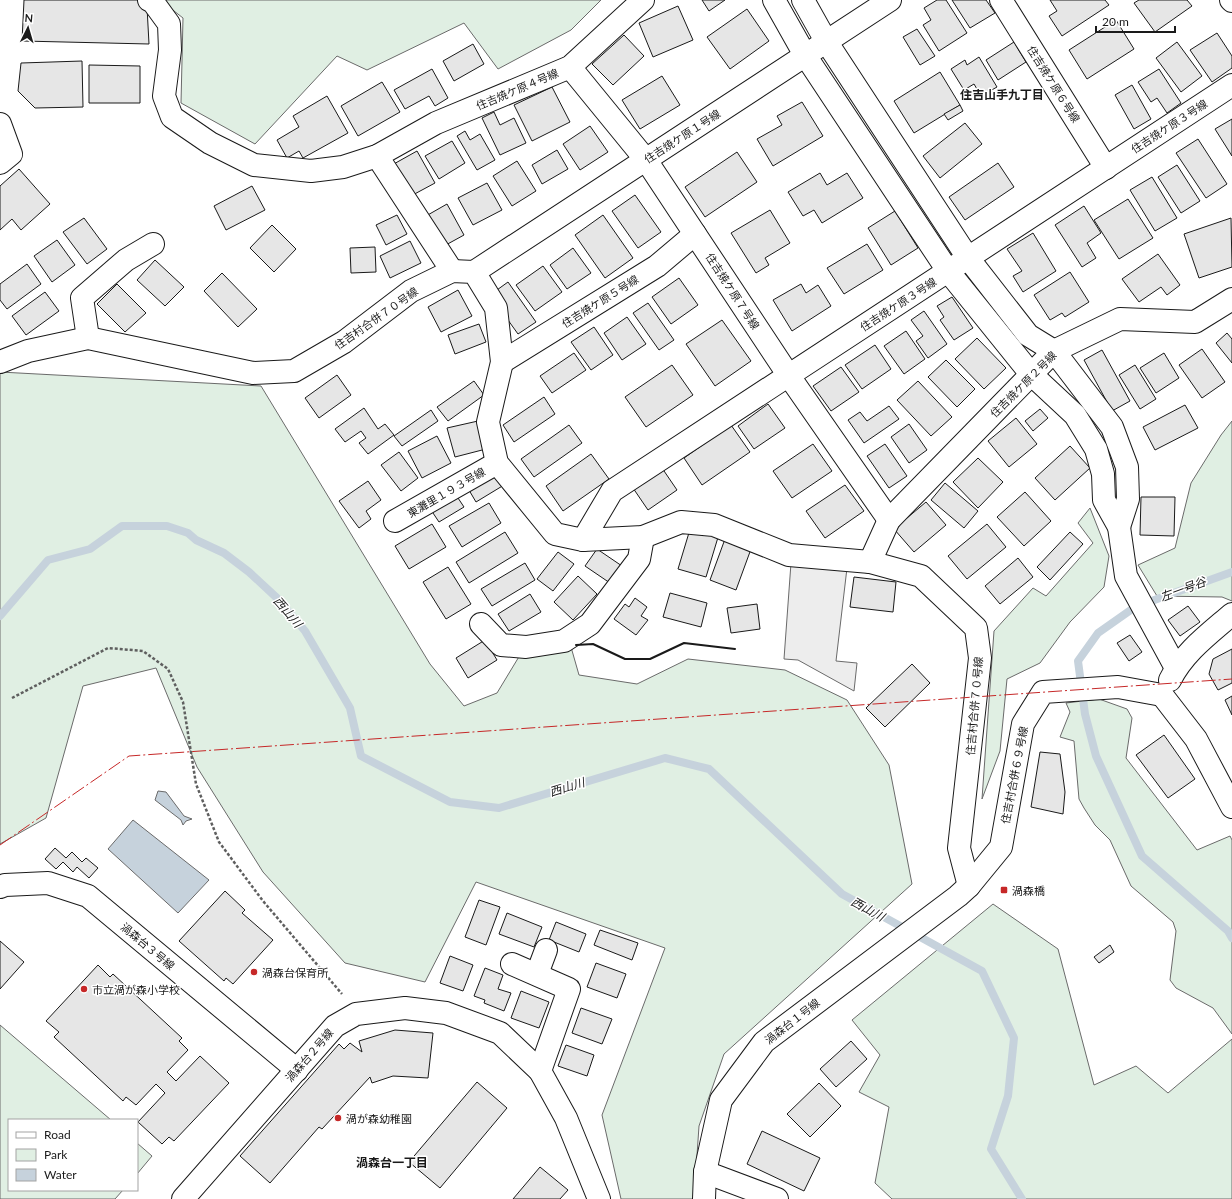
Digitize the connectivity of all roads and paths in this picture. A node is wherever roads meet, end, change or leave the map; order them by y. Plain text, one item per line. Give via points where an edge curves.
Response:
1 (150, 0) edge
2 (643, 0) edge
3 (774, 0) edge
4 (803, 0) edge
5 (890, 0) edge
6 (1002, 0) edge
7 (826, 41) junction
8 (805, 55) junction
9 (570, 67) junction
10 (1232, 85) edge
11 (0, 124) edge
12 (377, 156) junction
13 (646, 160) junction
14 (0, 163) edge
15 (1106, 168) junction
16 (695, 234) junction
17 (153, 244) dead end
18 (968, 258) junction
19 (452, 271) junction
20 (948, 271) junction
21 (474, 272) junction
22 (1232, 299) edge
23 (88, 338) junction
24 (1054, 350) junction
25 (0, 362) edge
26 (502, 362) junction
27 (1032, 374) junction
28 (789, 376) junction
29 (496, 463) junction
30 (889, 520) junction
31 (395, 521) dead end
32 (1119, 527) junction
33 (643, 537) junction
34 (583, 540) junction
35 (870, 562) junction
36 (1232, 614) edge
37 (481, 624) dead end
38 (1176, 668) junction
39 (1162, 695) junction
40 (12, 698) dead end
41 (1232, 806) edge
42 (0, 887) edge
43 (964, 891) junction
44 (546, 950) dead end
45 (512, 964) dead end
46 (537, 974) junction
47 (356, 1014) junction
48 (297, 1070) junction
49 (540, 1071) junction
50 (705, 1172) junction
51 (183, 1199) edge
52 (598, 1199) edge
53 (704, 1199) edge
54 (777, 1199) edge

1 - 12 street, 住吉焼ケ原４号線 via 169,24 170,50 164,96 172,117 210,143 254,165 311,171 342,167
2 - 9 street, 住吉焼ケ原４号線
3 - 8 street
4 - 7 street
5 - 7 street, 住吉焼ケ原１号線
6 - 15 street, 住吉焼ケ原６号線
7 - 8 street, 住吉焼ケ原１号線
7 - 18 street
8 - 13 street, 住吉焼ケ原１号線
8 - 20 street
9 - 12 street, 住吉焼ケ原４号線 via 436,123
9 - 13 street, 住吉焼ケ原７号線
10 - 15 street, 住吉焼ケ原３号線
11 - 14 street via 11,154
12 - 19 street
13 - 16 street, 住吉焼ケ原７号線
13 - 21 street, 住吉焼ケ原１号線
15 - 18 street, 住吉焼ケ原３号線
16 - 26 street, 住吉焼ケ原５号線 via 657,266
16 - 28 street, 住吉焼ケ原７号線
17 - 23 street via 126,260 82,298
18 - 20 street, 住吉焼ケ原３号線
18 - 24 street via 1028,335
19 - 21 street, 住吉村合併７０号線
19 - 23 street, 住吉村合併７０号線 via 411,291 344,342 294,371 253,373
20 - 27 street
20 - 28 street, 住吉焼ケ原３号線
21 - 26 street, 住吉村合併７０号線 via 496,308
22 - 24 street, 住吉焼ケ原２号線 via 1195,322 1120,319
23 - 25 street, 住吉村合併７０号線 via 28,351
24 - 27 street, 住吉焼ケ原２号線
24 - 32 street via 1112,427 1127,467 1128,500
26 - 29 street, 住吉村合併７０号線 via 488,422
27 - 30 street, 住吉焼ケ原２号線
27 - 32 street via 1075,415 1096,449 1104,474 1104,500
28 - 30 street, 住吉焼ケ原７号線
28 - 34 street, 住吉焼ケ原３号線 via 612,491
29 - 31 street, 東灘里１９３号線
29 - 34 street, 住吉村合併７０号線 via 555,534
30 - 35 street, 住吉焼ケ原２号線
32 - 38 street via 1126,576
33 - 34 street, 住吉村合併７０号線
33 - 35 street, 住吉村合併７０号線 via 681,522 714,524 789,555
33 - 37 street via 639,559 590,624 564,642 526,647 501,645
35 - 43 street, 住吉村合併７０号線 via 921,576 976,628 980,658 959,848
36 - 38 street via 1192,648
38 - 39 street
39 - 41 street via 1196,739
39 - 43 street, 住吉村合併６９号線 via 1118,687 1043,692 1023,724 1001,847
40 - 47 path via 108,648 143,650 168,669 183,702 196,784 219,842 263,901 344,995
42 - 48 street, 渦森台３号線 via 48,883 88,896
43 - 50 street, 渦森台１号線 via 764,1042 721,1100
44 - 46 street
45 - 46 street
46 - 49 street via 569,989
47 - 48 street, 渦森台２号線 via 335,1026
47 - 49 street, 渦森台２号線 via 405,1008 446,1013 500,1033
48 - 51 street, 渦森台２号線
49 - 52 street, 渦森台２号線 via 566,1118
50 - 53 street, 渦森台１号線
50 - 54 street

